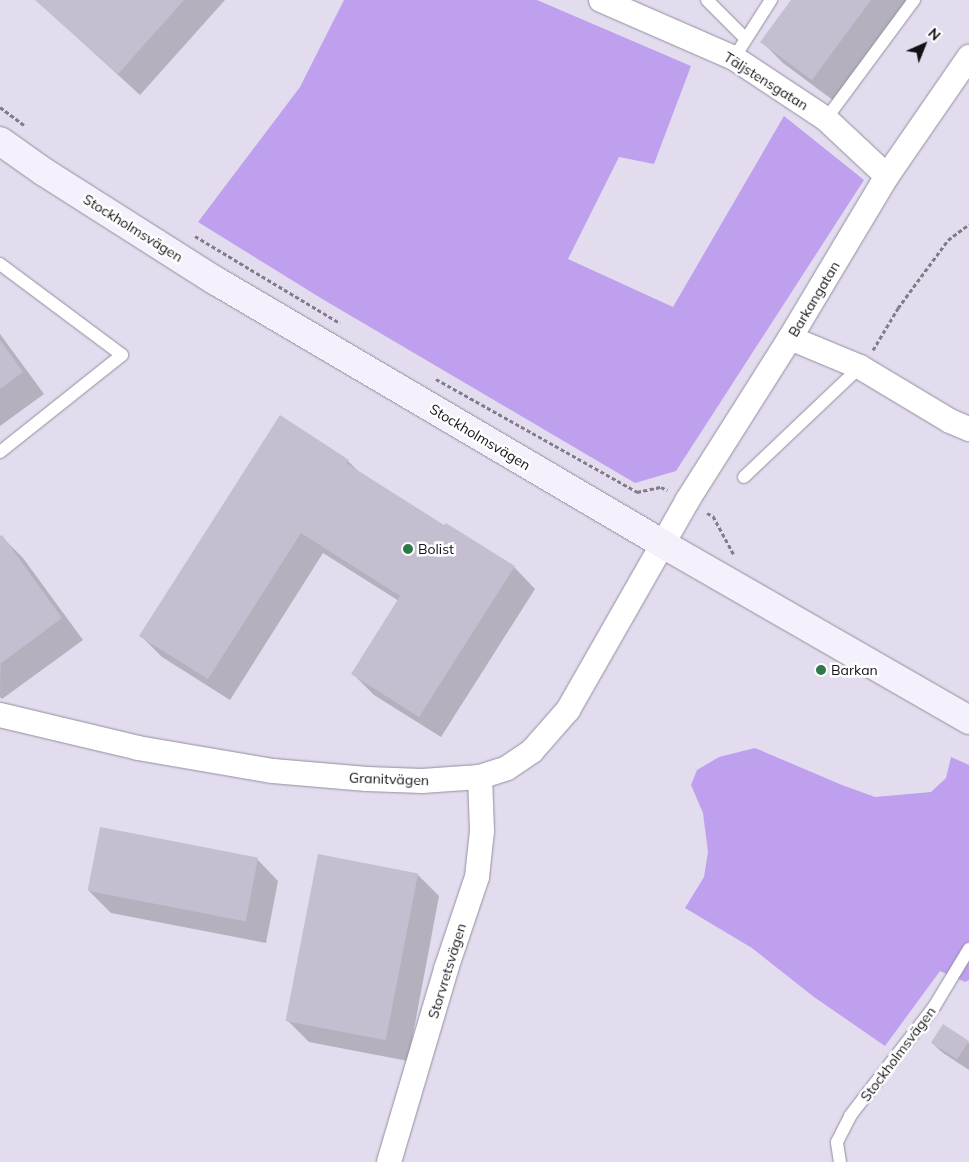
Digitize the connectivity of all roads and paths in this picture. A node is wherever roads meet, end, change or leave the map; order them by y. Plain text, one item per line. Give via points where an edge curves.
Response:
1 (601, 0) edge
2 (707, 0) edge
3 (771, 0) edge
4 (914, 0) edge
5 (740, 48) junction
6 (969, 57) edge
7 (0, 107) edge
8 (826, 119) junction
9 (32, 131) dead end
10 (0, 141) edge
11 (887, 176) junction
12 (969, 224) edge
13 (194, 235) dead end
14 (0, 264) edge
15 (345, 326) dead end
16 (790, 338) junction
17 (860, 367) junction
18 (430, 376) dead end
19 (969, 429) edge
20 (0, 452) edge
21 (744, 477) dead end
22 (687, 501) junction
23 (663, 544) junction
24 (737, 557) dead end
25 (0, 715) edge
26 (969, 720) edge
27 (480, 777) junction
28 (969, 949) edge
29 (389, 1162) edge
30 (840, 1162) edge

1 - 5 street, Täljstensgatan
2 - 5 lane
3 - 5 lane
4 - 8 lane
5 - 8 street, Täljstensgatan
6 - 11 street, Barkangatan
7 - 9 path
8 - 11 street, Täljstensgatan
10 - 23 main road, Stockholmsvägen via 216,281
11 - 16 street, Barkangatan
12 - 17 path via 948,240
13 - 15 path
14 - 20 lane via 122,355
16 - 17 street
16 - 22 street, Barkangatan
17 - 19 street
17 - 21 lane
18 - 22 path via 637,492 661,487
22 - 23 street, Barkangatan
22 - 24 path via 713,516
23 - 26 main road, Stockholmsvägen
23 - 27 street, Granitvägen via 568,710 532,752 507,768
25 - 27 street, Granitvägen via 138,748 273,770 422,781
27 - 29 street, Storvretsvägen via 482,831 477,877
28 - 30 lane, Stockholmsvägen via 934,1007 850,1116 837,1142

